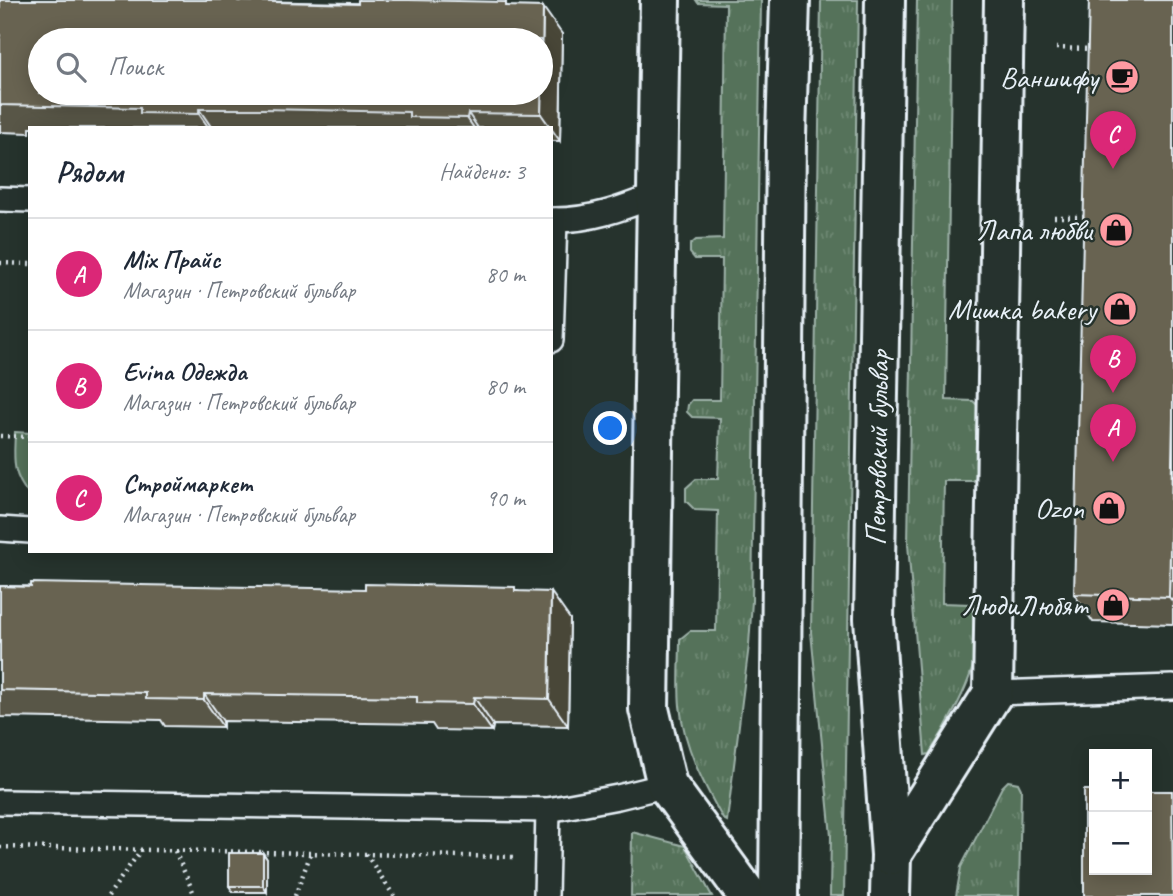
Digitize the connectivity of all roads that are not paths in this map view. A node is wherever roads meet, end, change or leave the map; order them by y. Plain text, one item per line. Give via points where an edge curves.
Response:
1 (660, 0) edge
2 (790, 0) edge
3 (885, 0) edge
4 (1004, 0) edge
5 (656, 195) junction
6 (0, 199) edge
7 (28, 200) edge
8 (553, 220) edge
9 (0, 529) edge
10 (28, 531) edge
11 (1173, 687) edge
12 (993, 693) junction
13 (667, 785) junction
14 (0, 802) edge
15 (548, 810) junction
16 (891, 855) junction
17 (546, 896) edge
18 (748, 896) edge
19 (779, 896) edge
20 (890, 896) edge

1 - 5 street
2 - 19 street
3 - 16 street, Петровский бульвар via 874,619
4 - 12 street
5 - 8 lane via 589,218
5 - 13 street via 649,709
6 - 7 lane
9 - 10 lane
11 - 12 lane
12 - 16 street
13 - 15 lane
13 - 18 street
14 - 15 lane
15 - 17 lane
16 - 20 street, Петровский бульвар

